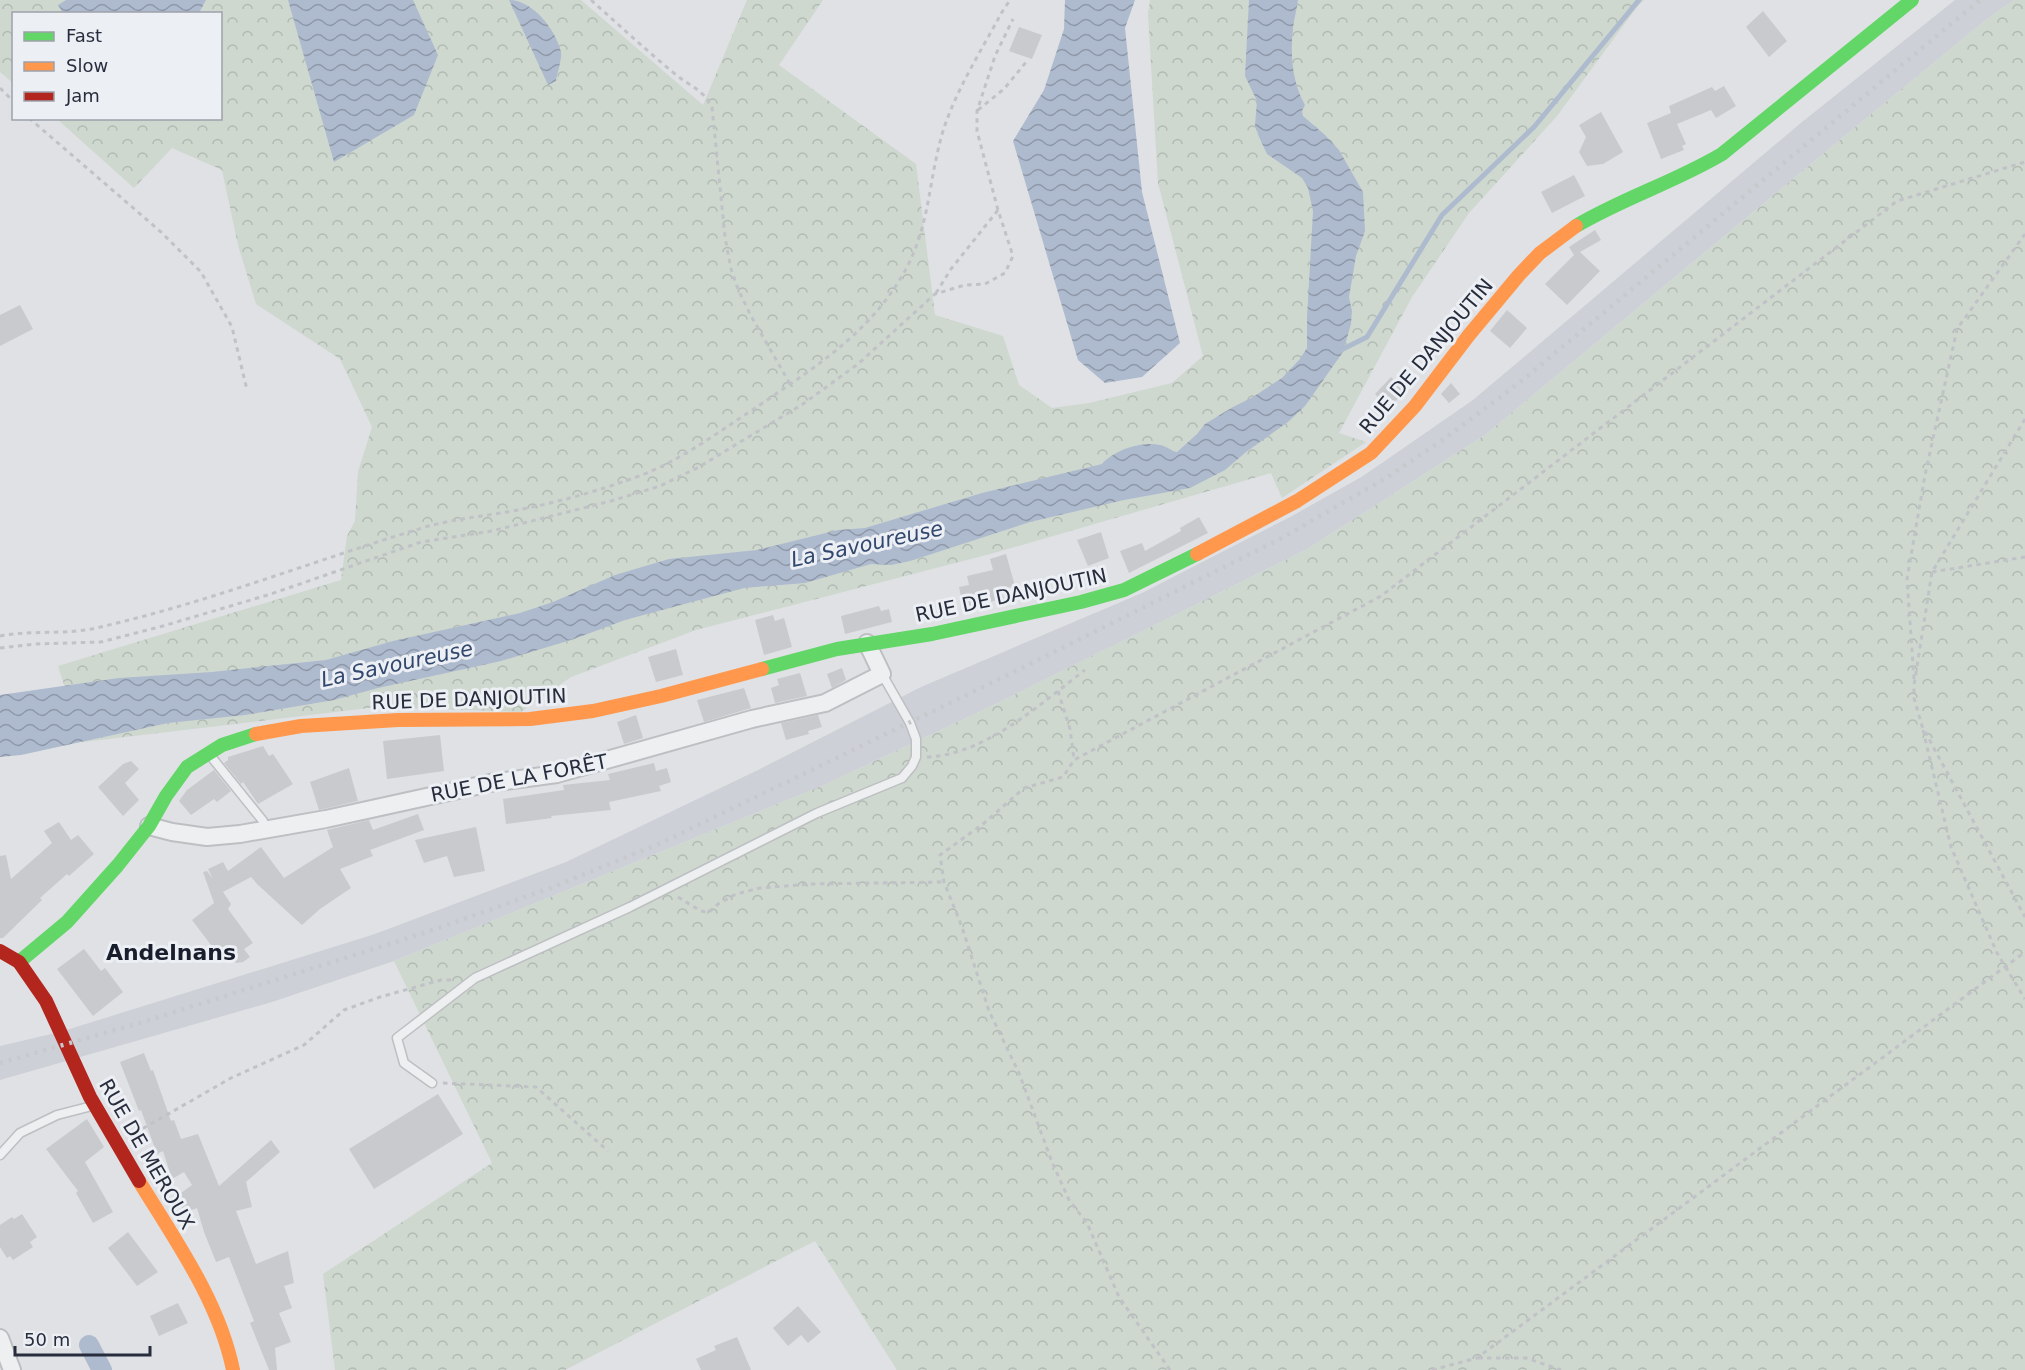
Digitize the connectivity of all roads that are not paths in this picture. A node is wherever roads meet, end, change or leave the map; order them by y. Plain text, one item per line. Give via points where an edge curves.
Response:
1 (1912, 0) edge
2 (867, 643) junction
3 (882, 674) junction
4 (208, 753) junction
5 (149, 826) junction
6 (267, 830) junction
7 (0, 951) edge
8 (19, 962) junction
9 (432, 1083) road end
10 (96, 1106) junction
11 (0, 1155) edge
12 (0, 1338) edge
13 (12, 1370) edge
14 (233, 1370) edge

1 - 2 street, RUE DE DANJOUTIN via 1722,154 1596,214 1554,241 1491,308 1394,430 1371,453 1324,484 1231,537 1124,590 932,633
2 - 3 street
2 - 4 street, RUE DE DANJOUTIN via 661,696 561,717 301,726 266,731
3 - 6 street, RUE DE LA FORÊT via 825,703 752,719 587,767 490,783
3 - 9 lane via 913,730 916,757 908,772 891,784 817,813 667,889 475,978 397,1038 404,1064
4 - 5 street, RUE DE DANJOUTIN via 187,767
4 - 6 lane
5 - 6 street, RUE DE LA FORÊT via 207,837
5 - 8 street, RUE DE DANJOUTIN via 68,922
7 - 8 street
8 - 10 street, RUE DE MEROUX via 46,1001
10 - 11 lane via 57,1115 20,1133
10 - 14 street, RUE DE MEROUX via 201,1285 228,1345
12 - 13 street

